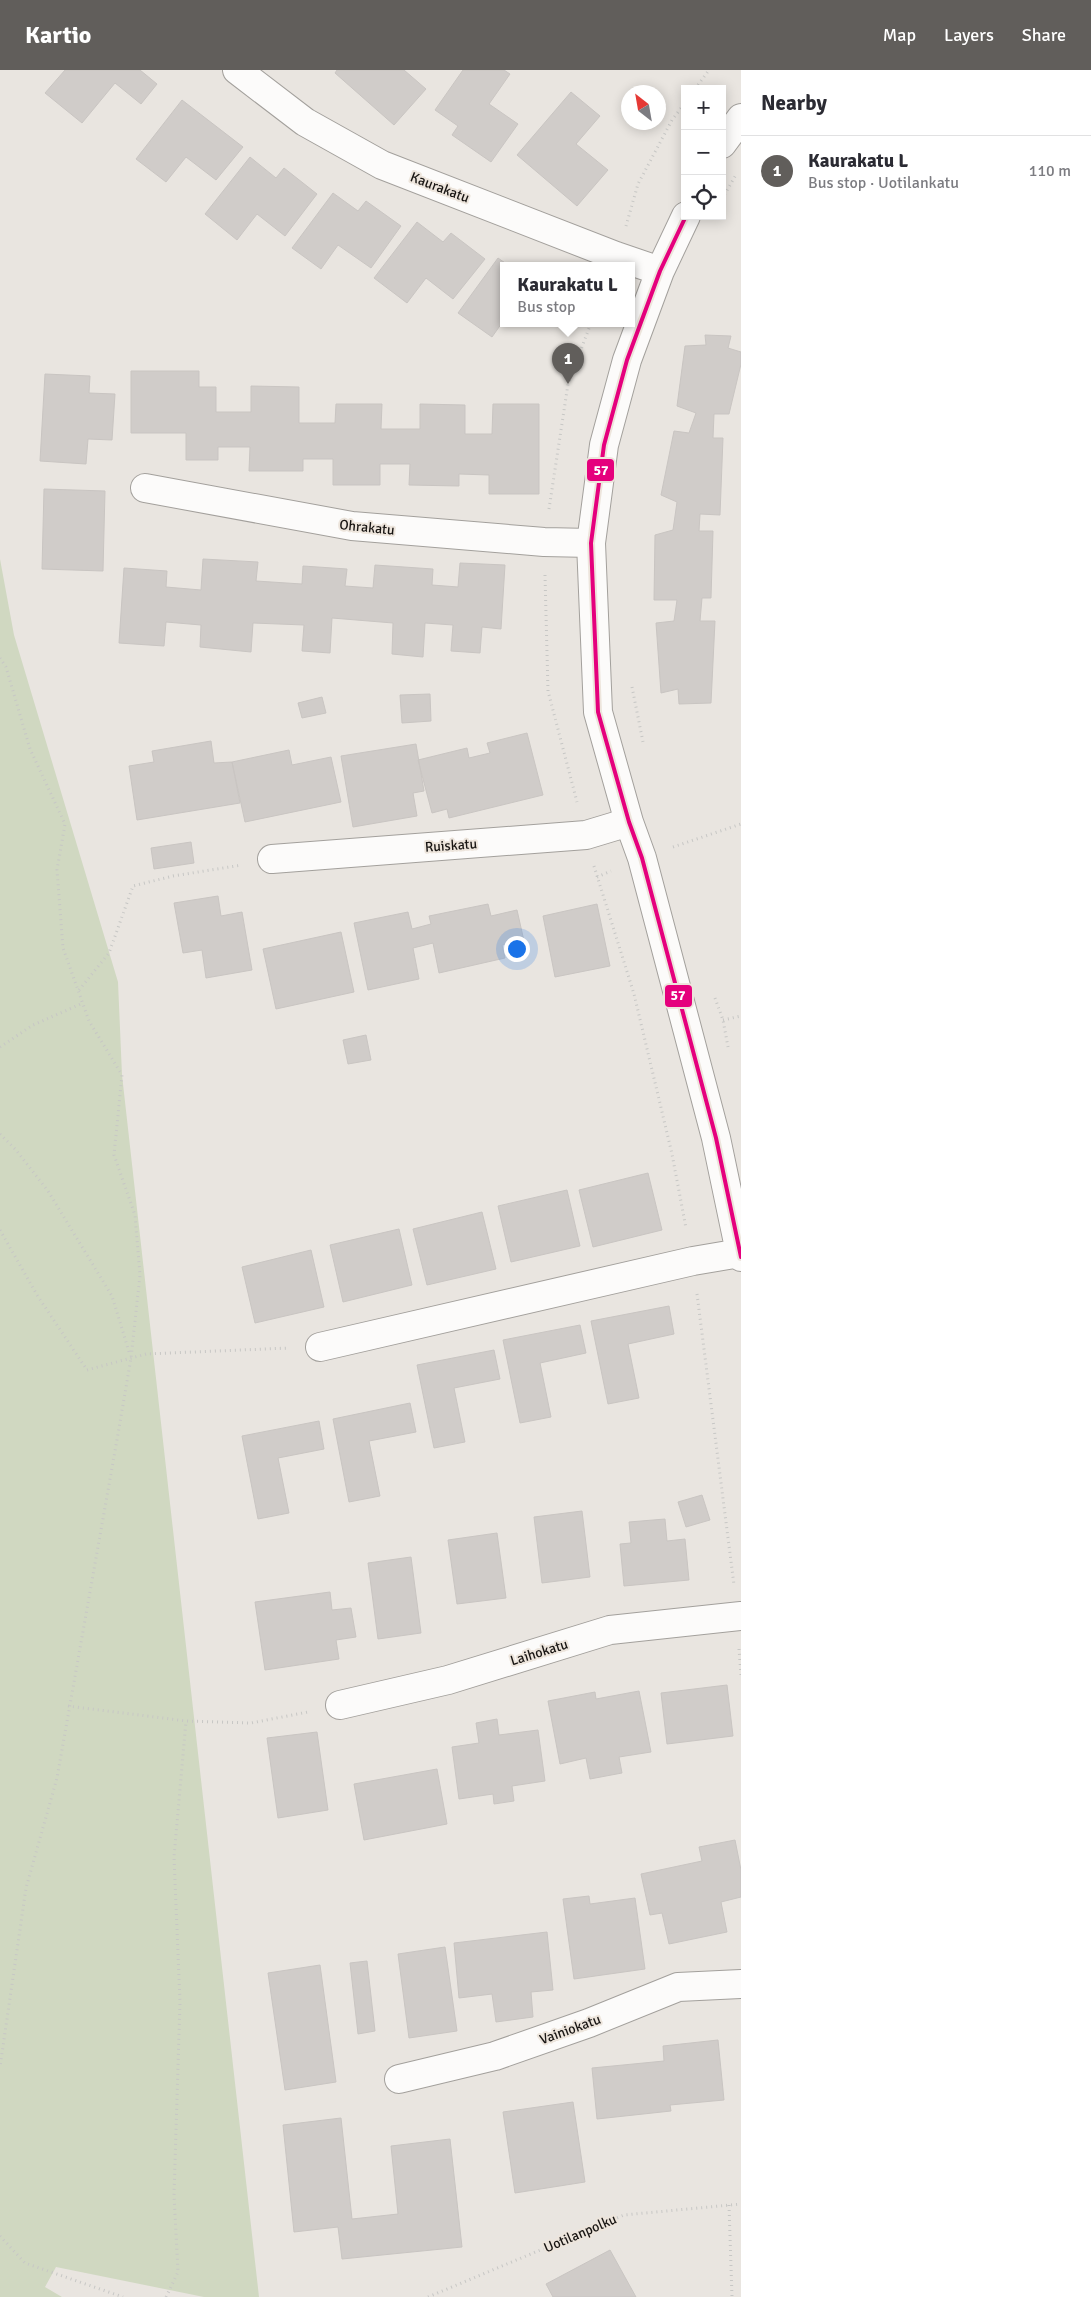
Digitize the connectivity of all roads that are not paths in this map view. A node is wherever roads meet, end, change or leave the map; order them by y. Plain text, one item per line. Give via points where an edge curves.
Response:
1 (237, 70) edge
2 (741, 118) edge
3 (726, 139) edge
4 (684, 220) edge
5 (634, 262) edge
6 (635, 262) edge
7 (660, 271) junction
8 (145, 488) dead end
9 (592, 543) junction
10 (629, 822) junction
11 (272, 859) road end
12 (740, 1252) edge
13 (741, 1257) edge
14 (320, 1347) road end
15 (739, 1616) edge
16 (340, 1705) road end
17 (741, 1984) edge
18 (399, 2079) dead end

1 - 5 street, Kaurakatu via 305,122 382,165
2 - 3 street
4 - 7 street
6 - 7 street, Kaurakatu
7 - 9 street via 627,360 604,445
8 - 9 street, Ohrakatu via 352,526
9 - 10 street via 598,712
10 - 11 street, Ruiskatu via 586,835
10 - 12 street via 642,858 716,1138
12 - 13 street
12 - 14 street
15 - 16 street, Laihokatu via 610,1630 448,1680
17 - 18 street, Vainiokatu via 678,1986 589,2023 494,2056

